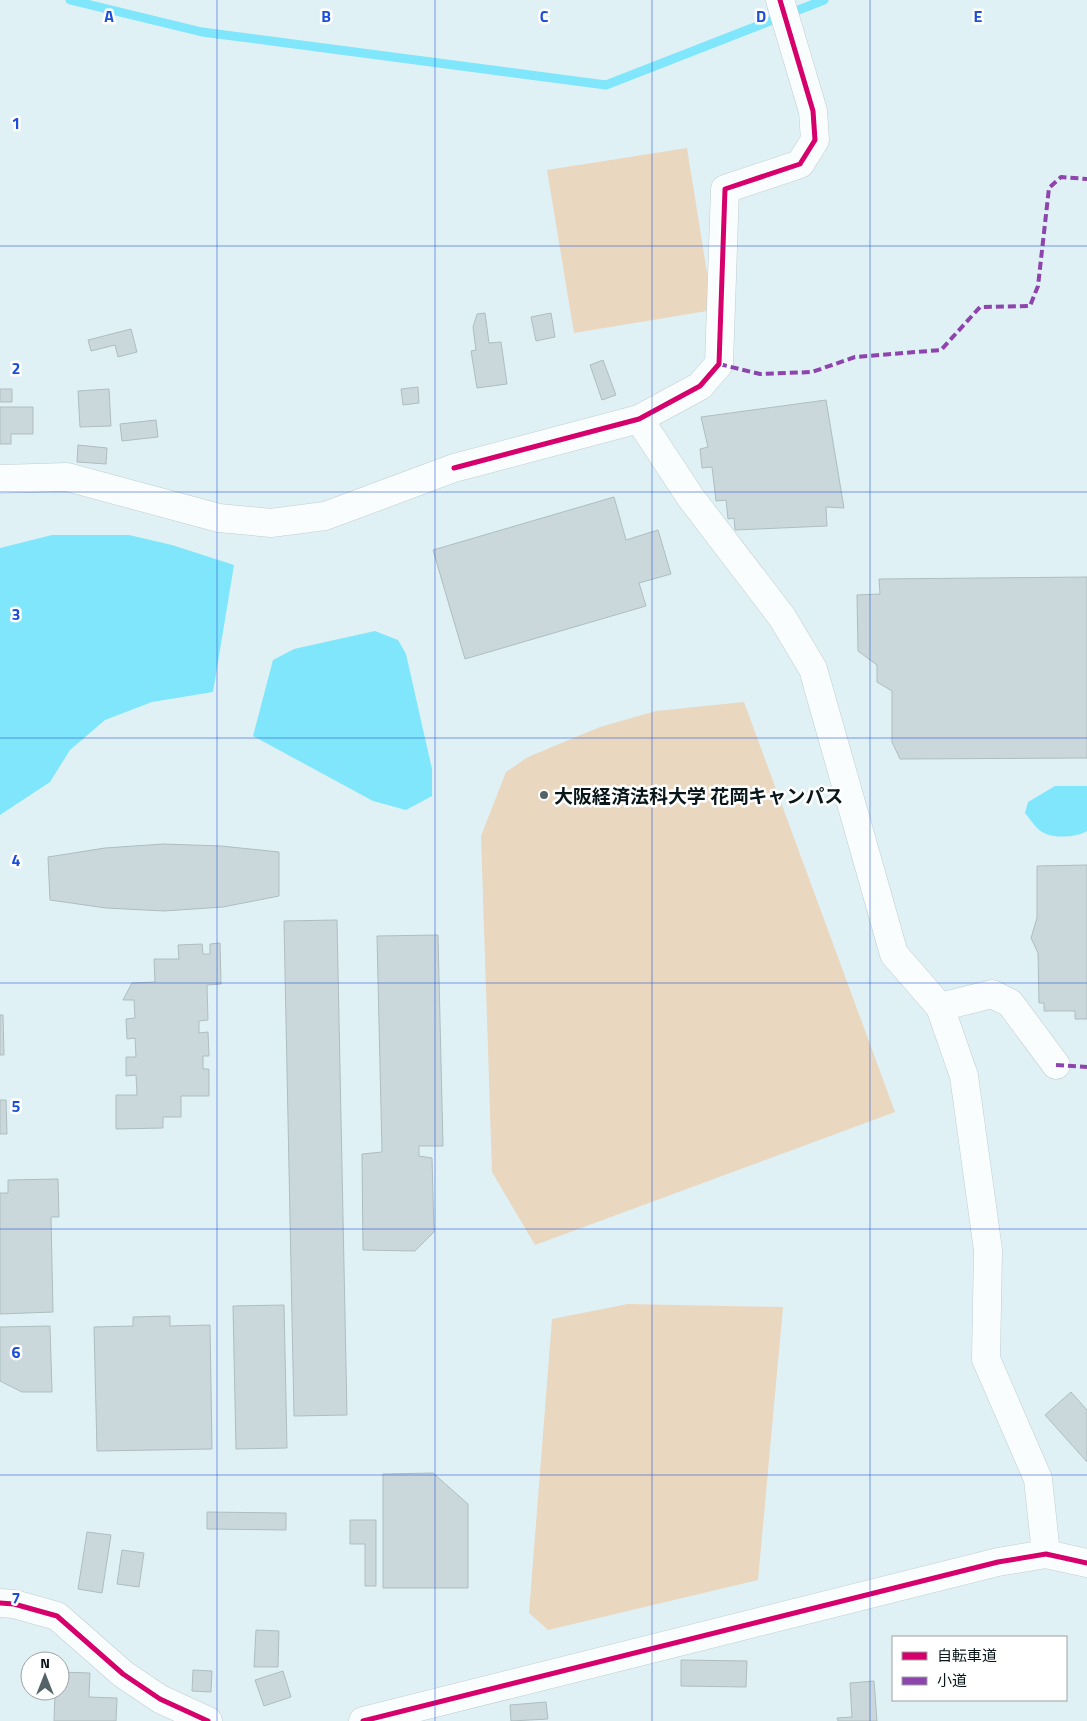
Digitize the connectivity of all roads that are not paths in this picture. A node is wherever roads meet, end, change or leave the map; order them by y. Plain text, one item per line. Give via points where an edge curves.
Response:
1 (780, 0) edge
2 (639, 419) junction
3 (0, 479) edge
4 (940, 1007) junction
5 (1056, 1064) dead end
6 (1046, 1554) junction
7 (1087, 1562) edge
8 (0, 1603) edge
9 (208, 1721) edge
10 (363, 1721) edge

1 - 2 street via 814,111 815,140 800,164 726,189 719,364 700,386
2 - 3 street via 454,468 325,516 271,524 218,518 67,477
2 - 4 street via 691,498 782,617 814,669 894,954
4 - 5 street via 992,994 1010,1003
4 - 6 street via 964,1076 987,1240 986,1359 1038,1479
6 - 7 street
6 - 10 street via 998,1562
8 - 9 street via 57,1616 123,1674 160,1699

